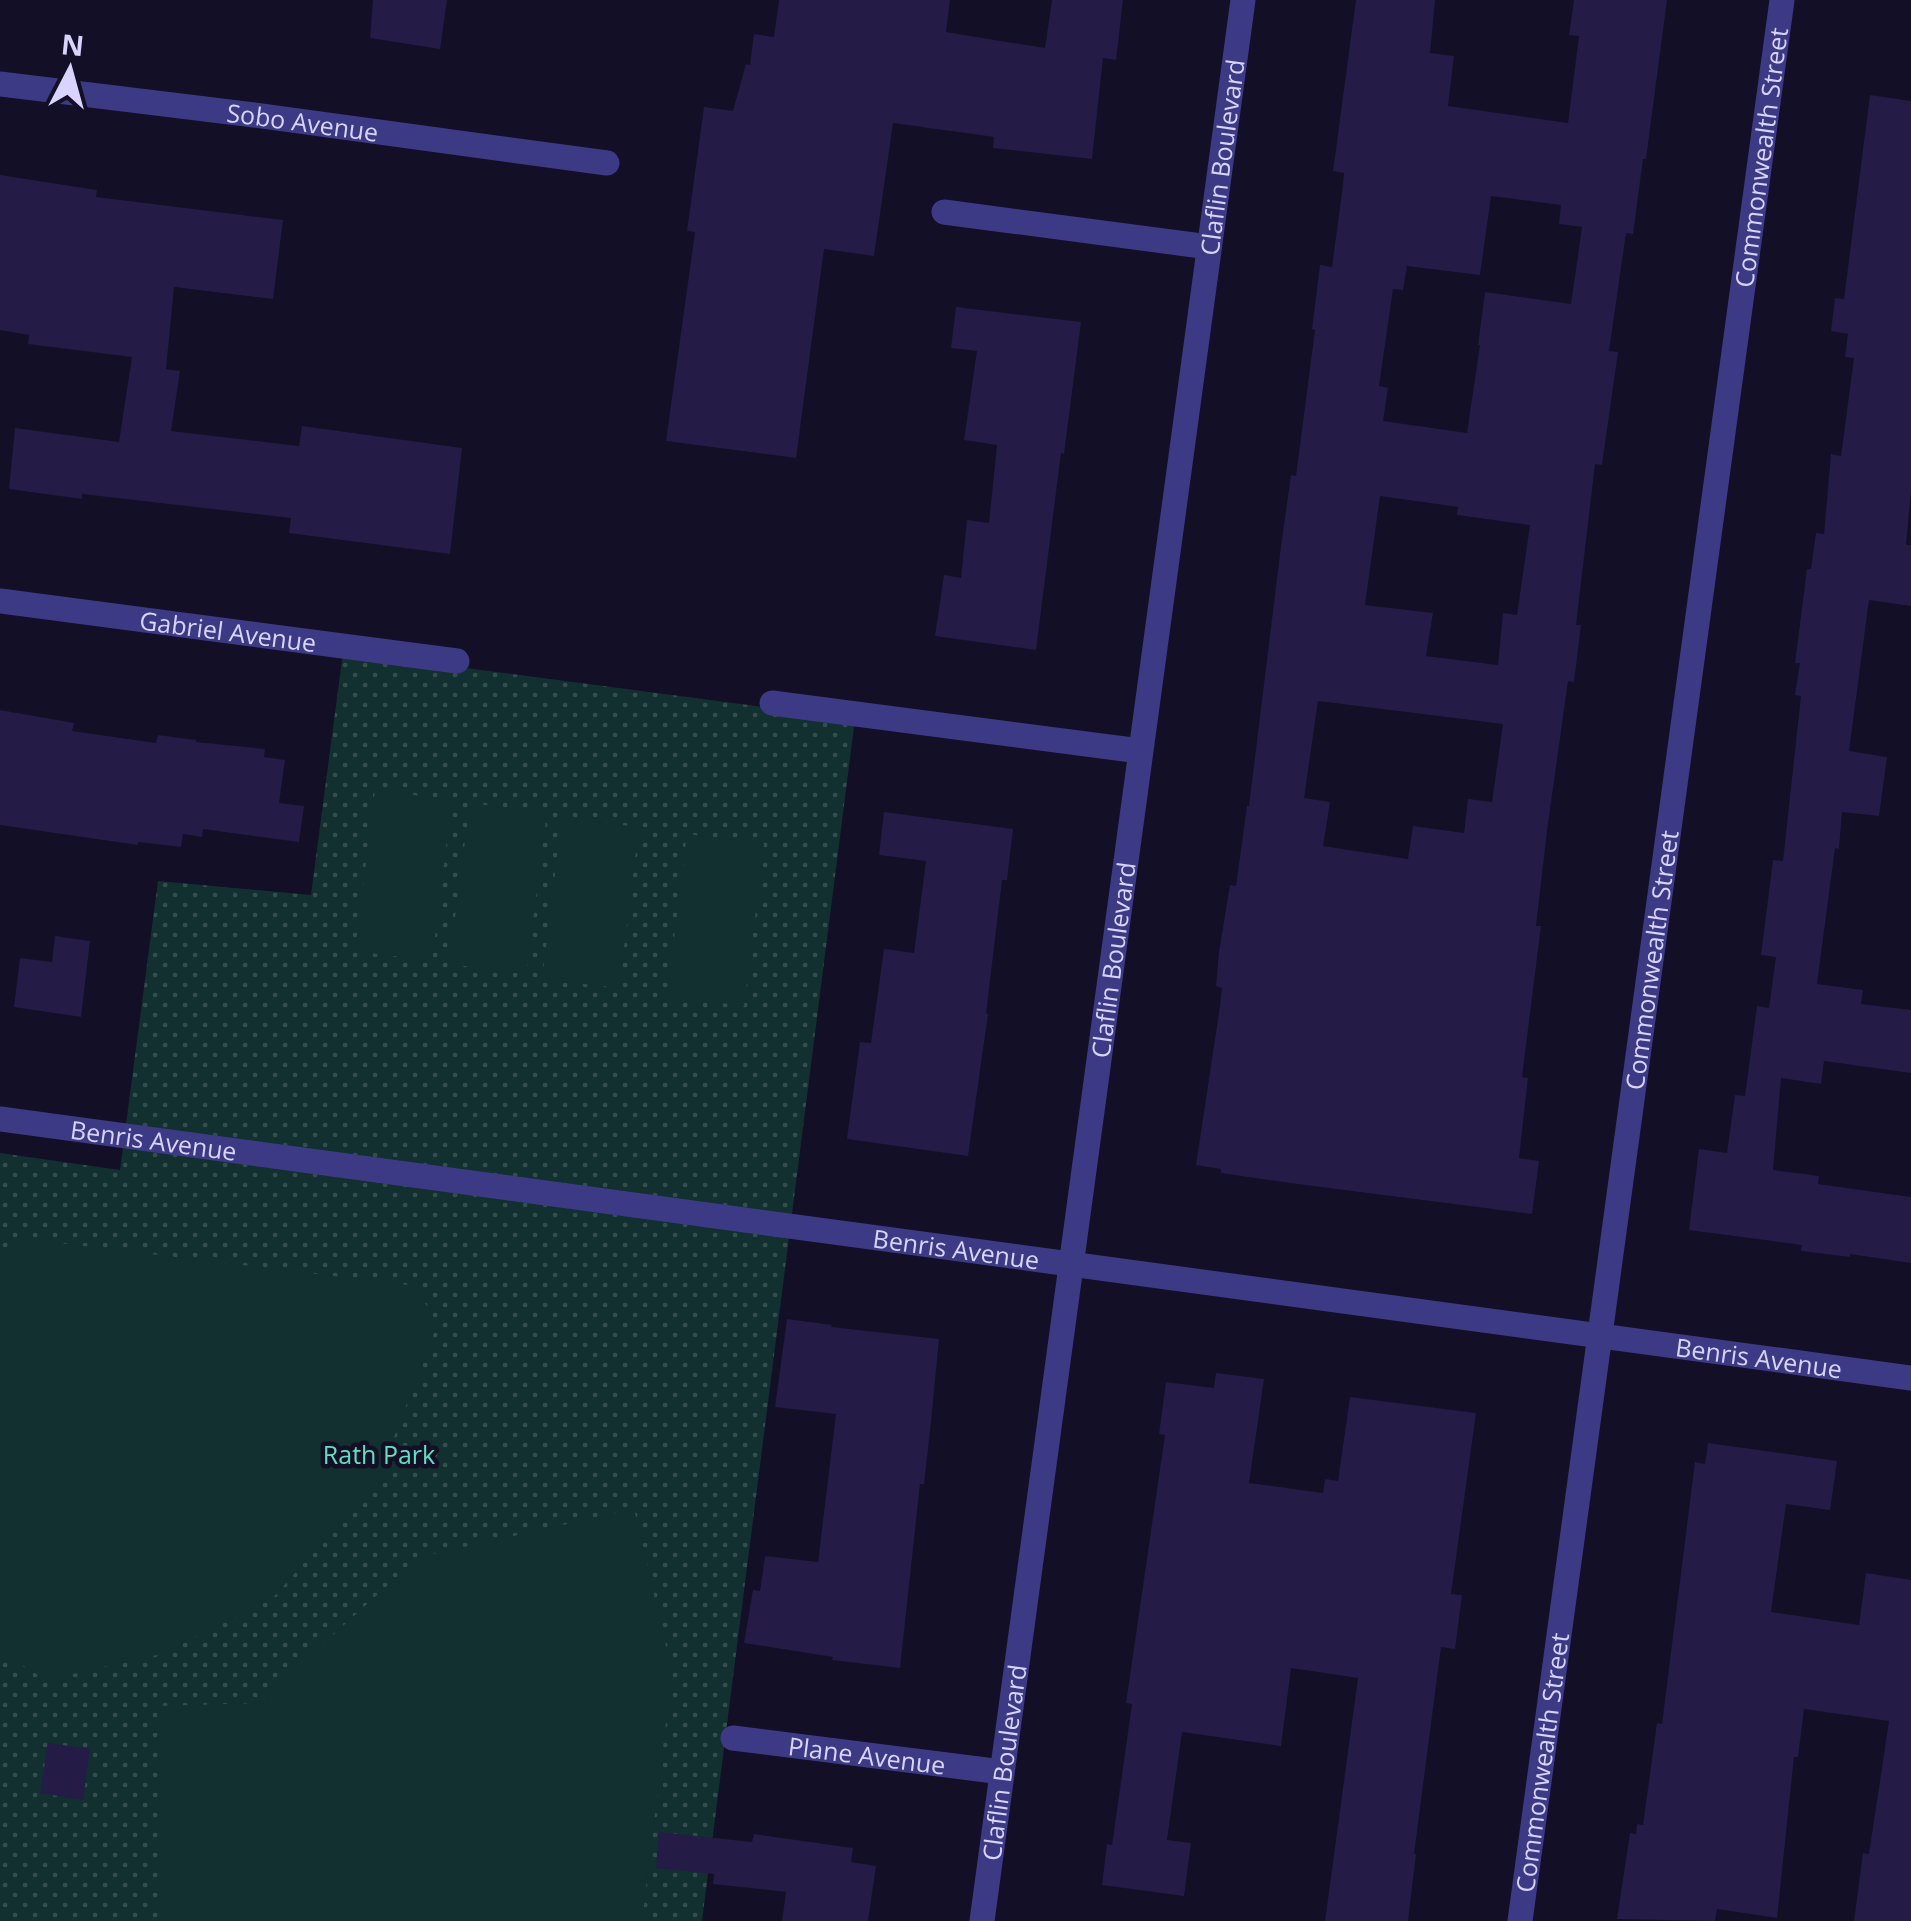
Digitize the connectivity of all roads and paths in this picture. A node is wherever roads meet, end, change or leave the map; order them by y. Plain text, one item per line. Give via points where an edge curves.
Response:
1 (1243, 0) edge
2 (1782, 0) edge
3 (0, 84) edge
4 (607, 164) dead end
5 (944, 212) dead end
6 (1209, 247) junction
7 (0, 601) edge
8 (457, 661) dead end
9 (772, 703) dead end
10 (1140, 751) junction
11 (0, 1120) edge
12 (1070, 1264) junction
13 (1600, 1335) junction
14 (1911, 1378) edge
15 (733, 1738) dead end
16 (1002, 1772) junction
17 (982, 1921) edge
18 (1520, 1921) edge

1 - 6 street, Claflin Boulevard
2 - 13 street, Commonwealth Street
3 - 4 street, Sobo Avenue
5 - 6 street
6 - 10 street, Claflin Boulevard
7 - 8 street, Gabriel Avenue
9 - 10 street
10 - 12 street, Claflin Boulevard
11 - 12 street, Benris Avenue
12 - 13 street, Benris Avenue
12 - 16 street, Claflin Boulevard
13 - 14 street, Benris Avenue
13 - 18 street, Commonwealth Street
15 - 16 street, Plane Avenue
16 - 17 street, Claflin Boulevard

